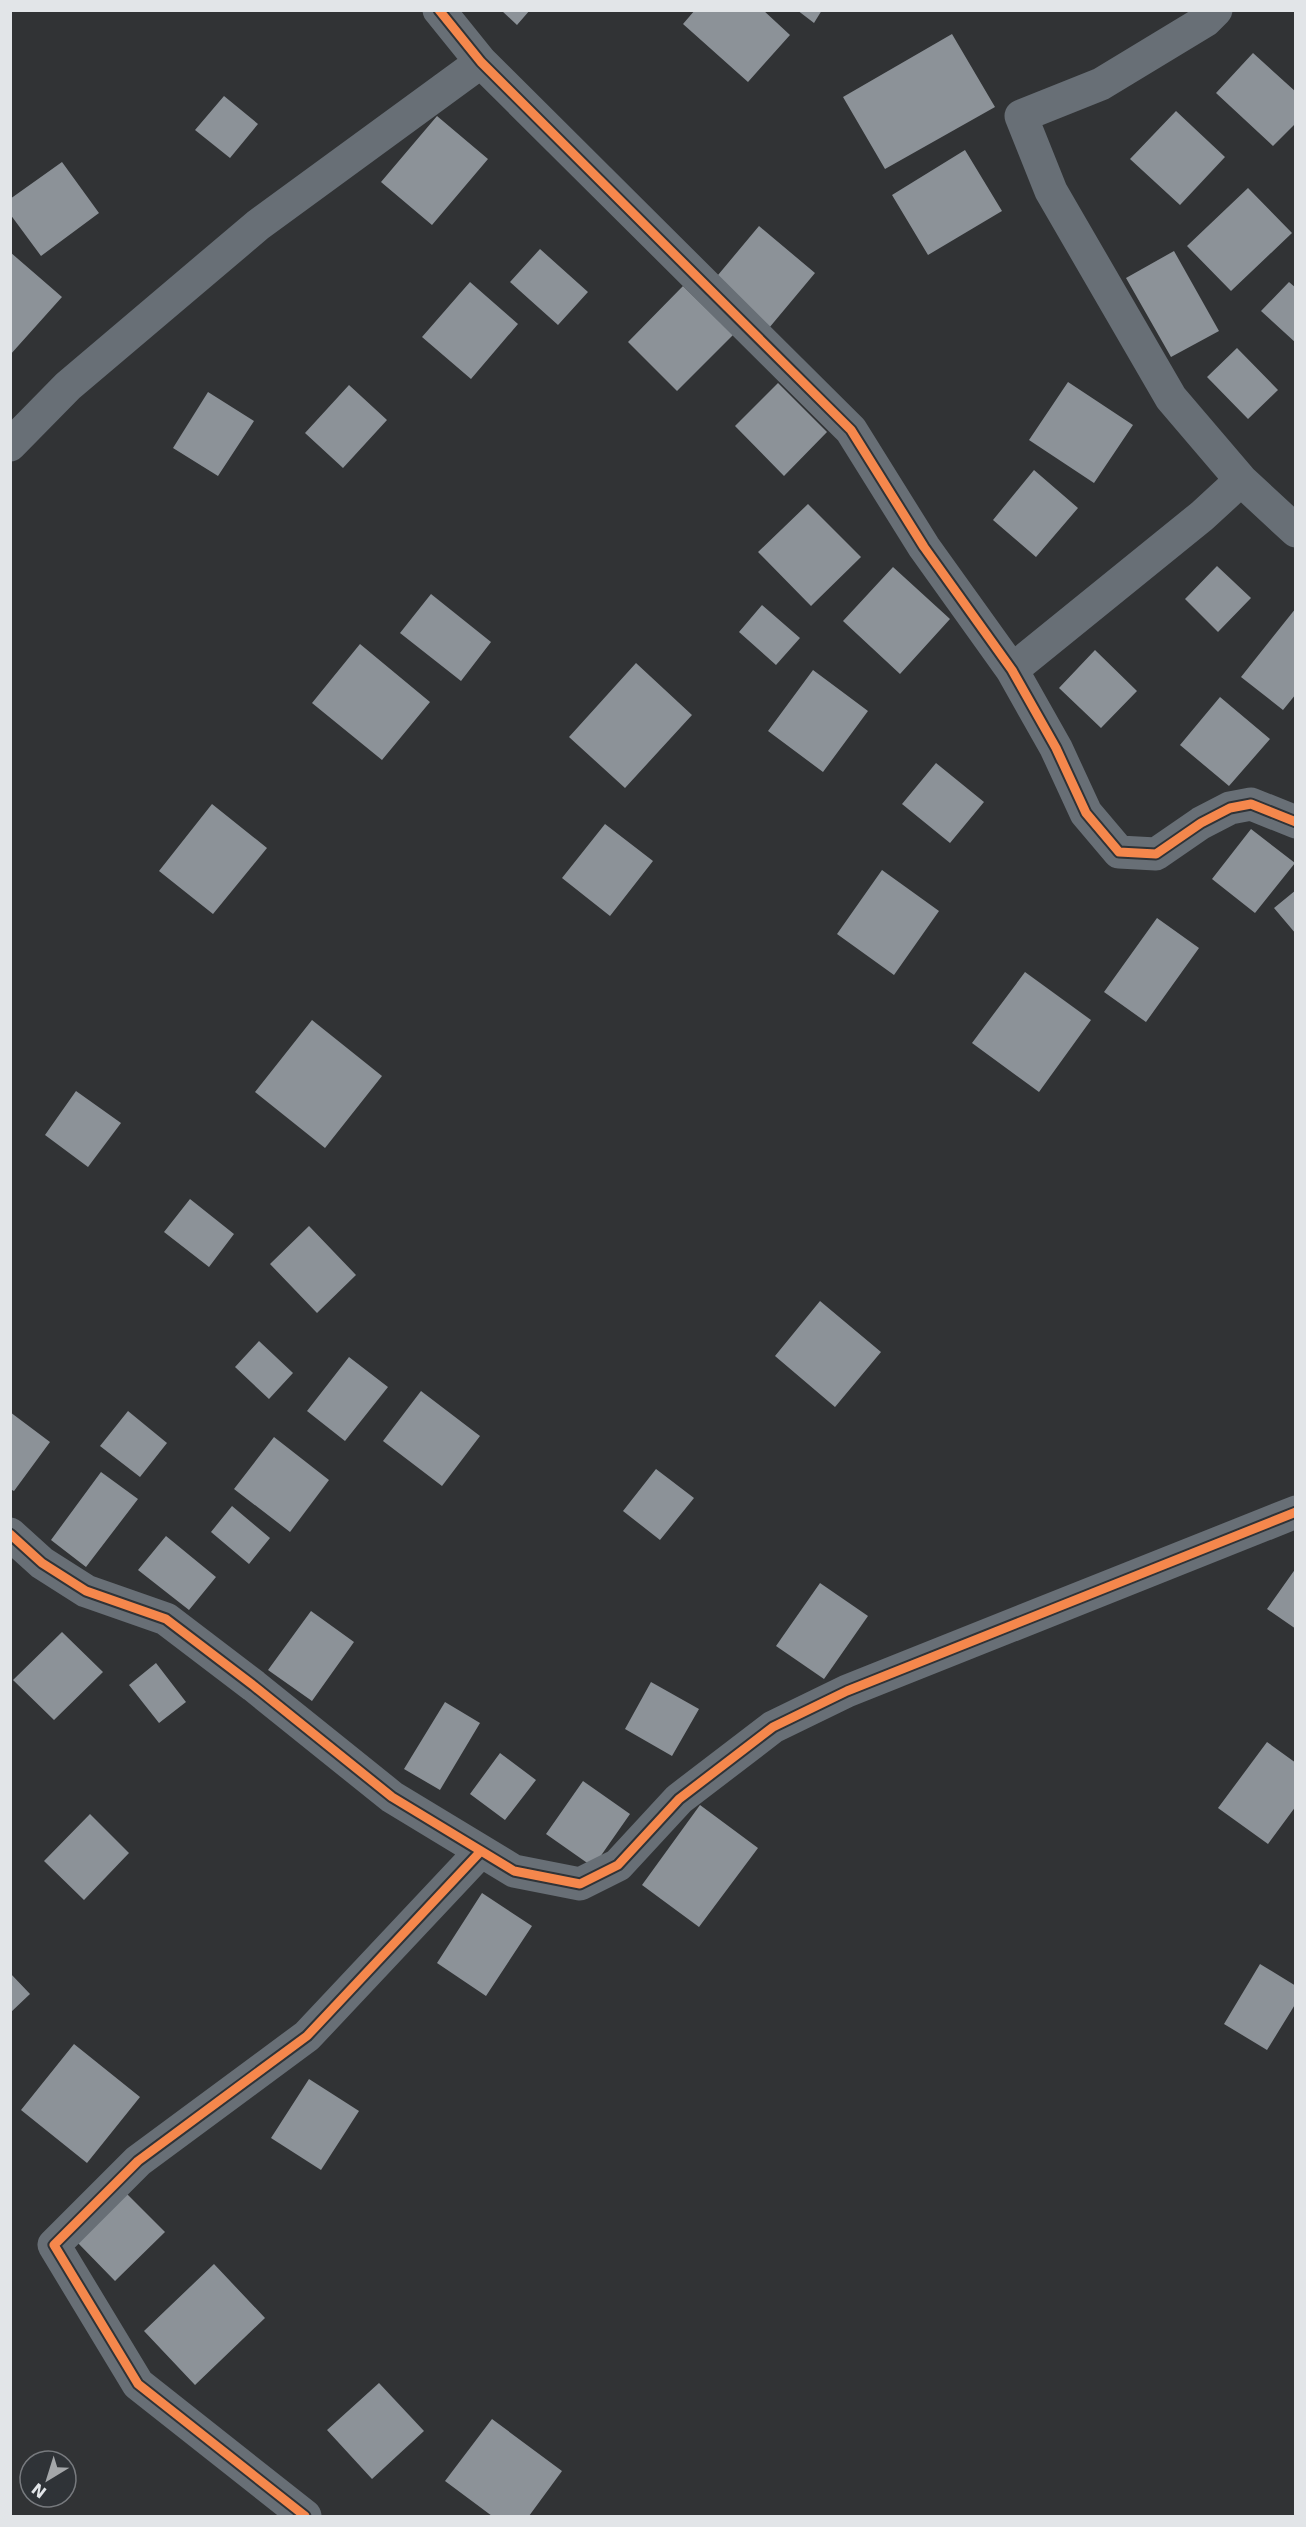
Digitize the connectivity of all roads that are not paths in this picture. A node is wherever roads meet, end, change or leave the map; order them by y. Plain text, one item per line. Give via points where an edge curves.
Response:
1 (439, 10) edge
2 (1216, 10) edge
3 (481, 62) junction
4 (10, 445) edge
5 (1241, 480) junction
6 (1296, 531) edge
7 (1012, 670) junction
8 (1296, 822) edge
9 (1296, 1512) edge
10 (10, 1534) edge
11 (481, 1851) junction
12 (305, 2517) edge

1 - 3 street
2 - 5 street via 1205,21 1101,84 1021,116 1051,191 1165,388
3 - 4 street via 258,225 68,386
3 - 7 street via 851,430 924,547
5 - 6 street
5 - 7 street
7 - 8 street via 1056,748 1086,813 1119,852 1156,854 1201,823 1230,808 1251,804
9 - 11 street via 847,1691 773,1727 679,1799 618,1865 580,1884 514,1871
10 - 11 street via 42,1563 86,1592 166,1619 392,1797
11 - 12 street via 307,2036 138,2161 54,2245 138,2384

